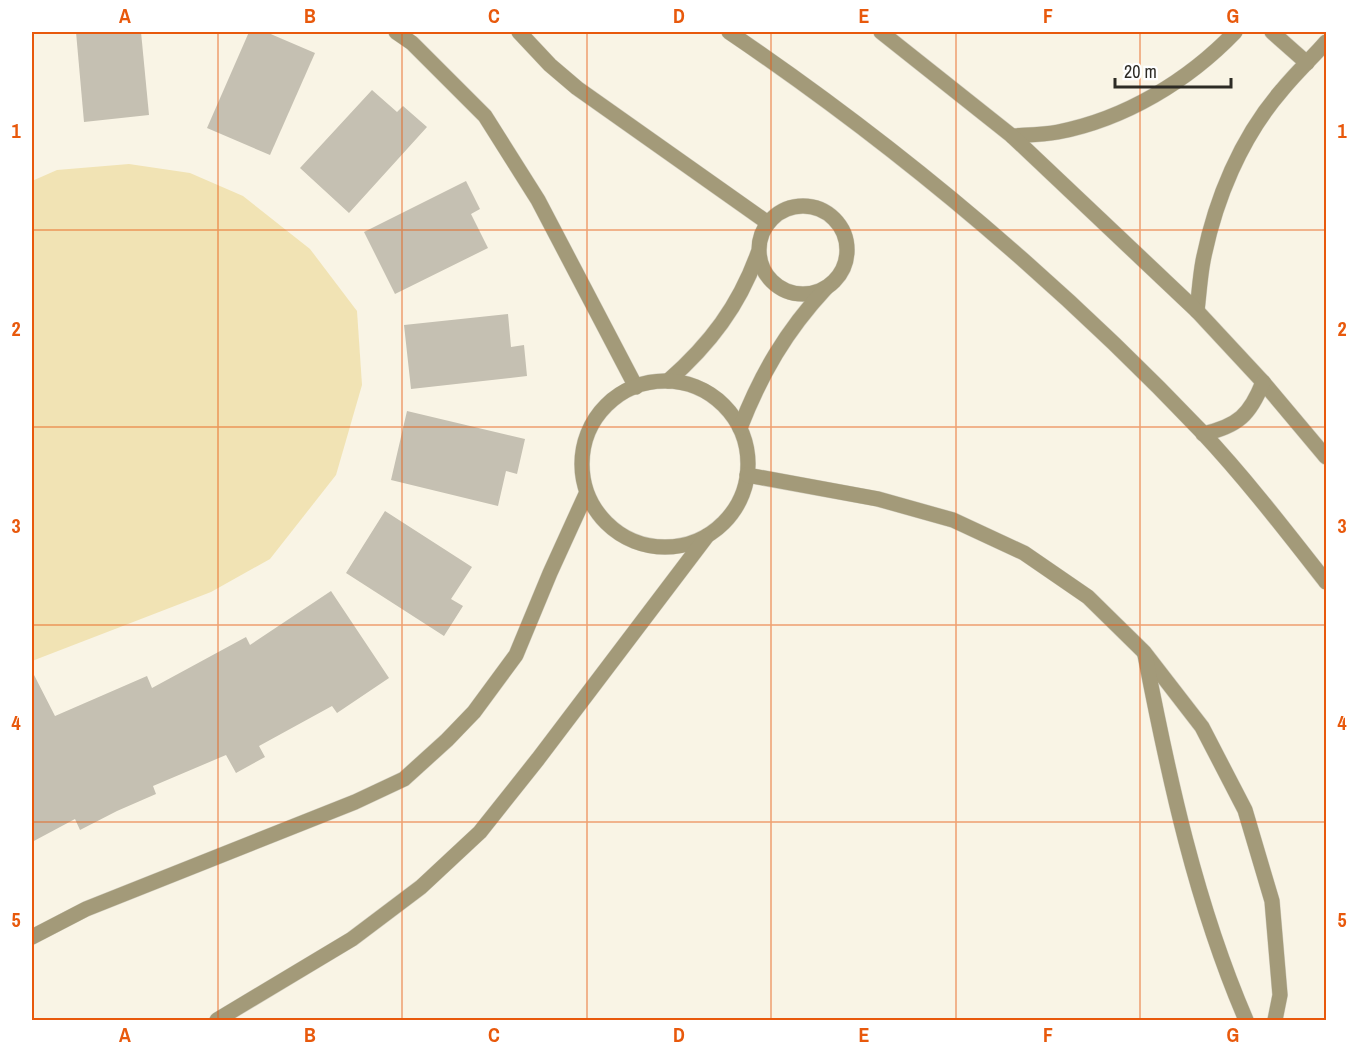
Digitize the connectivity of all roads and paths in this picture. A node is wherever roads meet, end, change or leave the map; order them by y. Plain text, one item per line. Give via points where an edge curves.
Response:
1 (396, 32) edge
2 (519, 32) edge
3 (729, 32) edge
4 (881, 32) edge
5 (1235, 32) edge
6 (1272, 32) edge
7 (1326, 42) edge
8 (1308, 63) junction
9 (1012, 136) junction
10 (768, 223) junction
11 (759, 250) junction
12 (827, 286) junction
13 (1197, 311) junction
14 (668, 381) junction
15 (1263, 382) junction
16 (636, 387) junction
17 (740, 428) junction
18 (1203, 434) junction
19 (1326, 456) edge
20 (747, 475) junction
21 (586, 494) junction
22 (707, 536) junction
23 (1326, 582) edge
24 (1144, 652) junction
25 (32, 937) edge
26 (217, 1020) edge
27 (1246, 1020) edge
28 (1275, 1020) edge

1 - 16 street via 485,116 538,200
2 - 10 street via 577,88
3 - 18 street via 798,78 906,160 1010,248 1110,340
4 - 9 street
5 - 9 street via 1187,75 1147,100 1103,120 1058,133
6 - 8 street
7 - 8 street
8 - 13 street via 1281,91 1254,129 1232,171 1214,215
9 - 13 street
10 - 11 street
10 - 12 street via 791,207 805,206 818,208 840,225 847,252 838,277
11 - 12 street via 761,265 782,288 797,293
11 - 14 street via 748,280 714,335
12 - 17 street via 804,311 767,367
13 - 15 street
14 - 16 street
14 - 17 street via 690,385 710,395
15 - 18 street via 1255,402 1241,418 1223,429
15 - 19 street
16 - 21 street via 616,397 589,430 582,451
17 - 20 street via 747,451
18 - 23 street
20 - 22 street via 740,499 727,520
20 - 24 street via 878,500 953,520 1024,553 1088,597
21 - 22 street via 601,519 624,537 651,547 680,546
21 - 25 street via 516,655 474,712 404,779 86,909
22 - 26 street via 480,832 421,887 352,939
24 - 27 street via 1191,862 1227,977
24 - 28 street via 1202,727 1245,810 1272,901 1280,995

